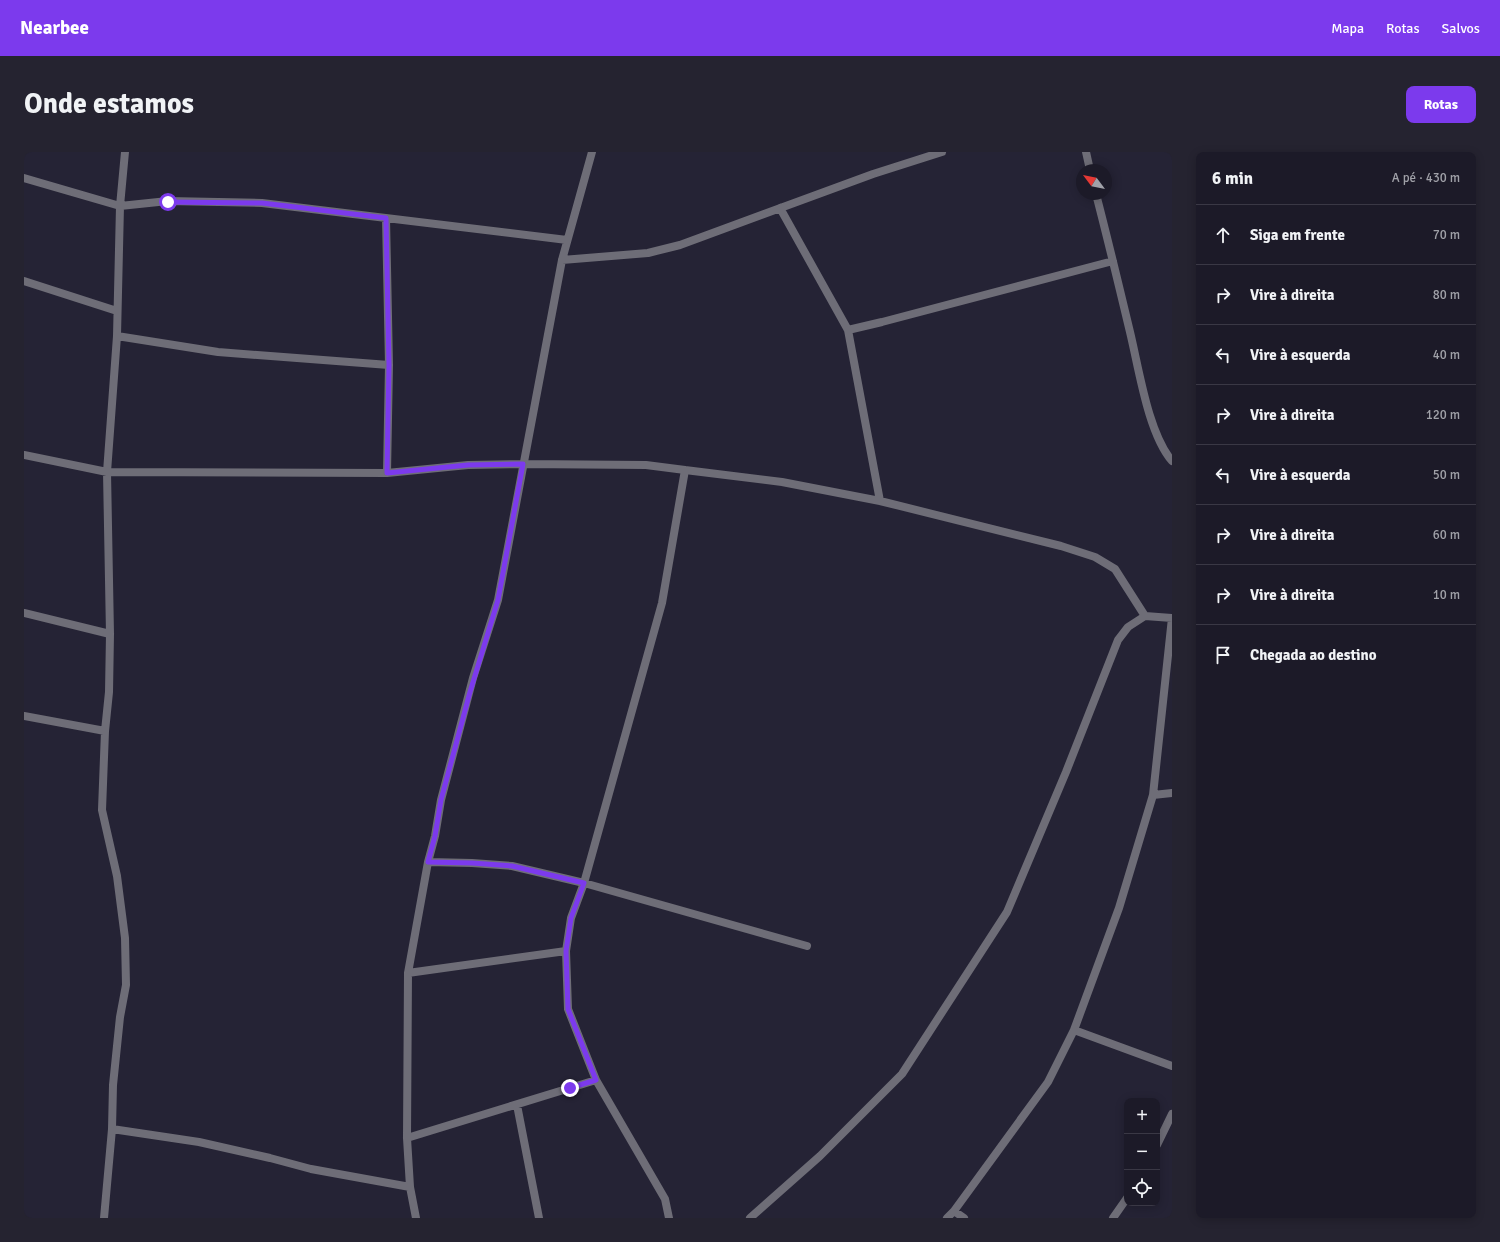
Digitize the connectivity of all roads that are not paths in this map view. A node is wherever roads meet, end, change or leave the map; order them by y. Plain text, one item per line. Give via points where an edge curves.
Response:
1 (125, 152) edge
2 (592, 152) edge
3 (942, 152) edge
4 (1086, 152) edge
5 (1089, 164) edge
6 (24, 178) edge
7 (1098, 200) edge
8 (120, 206) junction
9 (780, 208) junction
10 (386, 218) junction
11 (567, 240) junction
12 (562, 260) junction
13 (1113, 261) junction
14 (24, 281) edge
15 (117, 311) junction
16 (848, 330) junction
17 (118, 336) junction
18 (389, 365) junction
19 (24, 455) edge
20 (1172, 461) edge
21 (523, 464) junction
22 (685, 470) junction
23 (107, 472) junction
24 (387, 473) junction
25 (880, 501) junction
26 (24, 613) edge
27 (1145, 616) junction
28 (1172, 618) edge
29 (110, 634) junction
30 (24, 716) edge
31 (104, 731) junction
32 (1172, 793) edge
33 (1153, 794) junction
34 (428, 862) junction
35 (584, 883) junction
36 (807, 946) dead end
37 (566, 951) junction
38 (408, 973) junction
39 (1074, 1030) junction
40 (1172, 1066) edge
41 (596, 1080) junction
42 (517, 1105) junction
43 (1172, 1114) edge
44 (112, 1129) junction
45 (407, 1138) junction
46 (1160, 1139) edge
47 (410, 1187) junction
48 (1124, 1202) edge
49 (954, 1211) junction
50 (104, 1218) edge
51 (416, 1218) edge
52 (539, 1218) edge
53 (669, 1218) edge
54 (750, 1218) edge
55 (947, 1218) edge
56 (964, 1218) edge
57 (1113, 1218) edge

1 - 8 street
2 - 11 street
3 - 9 street
4 - 5 street
6 - 8 street
7 - 13 street
8 - 10 street via 168,202 262,203
8 - 15 street
9 - 12 street via 680,245 655,251
9 - 16 street
10 - 11 street
10 - 18 street
11 - 12 street
12 - 21 street
13 - 16 street
13 - 20 street via 1149,414 1165,453
14 - 15 street
15 - 17 street
16 - 25 street
17 - 18 street via 218,352
17 - 23 street
18 - 24 street
19 - 23 street
21 - 22 street via 646,465
21 - 24 street via 468,465
21 - 34 street via 498,600 471,686 441,800
22 - 25 street via 782,482
22 - 35 street via 662,603
23 - 24 street
23 - 29 street
25 - 27 street via 1061,546 1095,557 1115,569
26 - 29 street
27 - 28 street
27 - 54 street via 1128,627 1118,640 1007,912 902,1074 820,1156
28 - 33 street
29 - 31 street via 109,692
30 - 31 street
31 - 44 street via 102,810 117,876 126,986 113,1085
32 - 33 street
33 - 39 street via 1119,908
34 - 35 street via 512,866
34 - 38 street
35 - 36 street
35 - 37 street via 571,918
37 - 38 street
37 - 41 street via 568,1009
38 - 45 street
39 - 40 street
39 - 49 street via 1048,1082
41 - 42 street
41 - 53 street via 665,1199
42 - 45 street
42 - 52 street
43 - 46 street
44 - 47 street via 199,1142 311,1169
44 - 50 street
45 - 47 street
47 - 51 street
48 - 57 street
49 - 55 street
49 - 56 street

